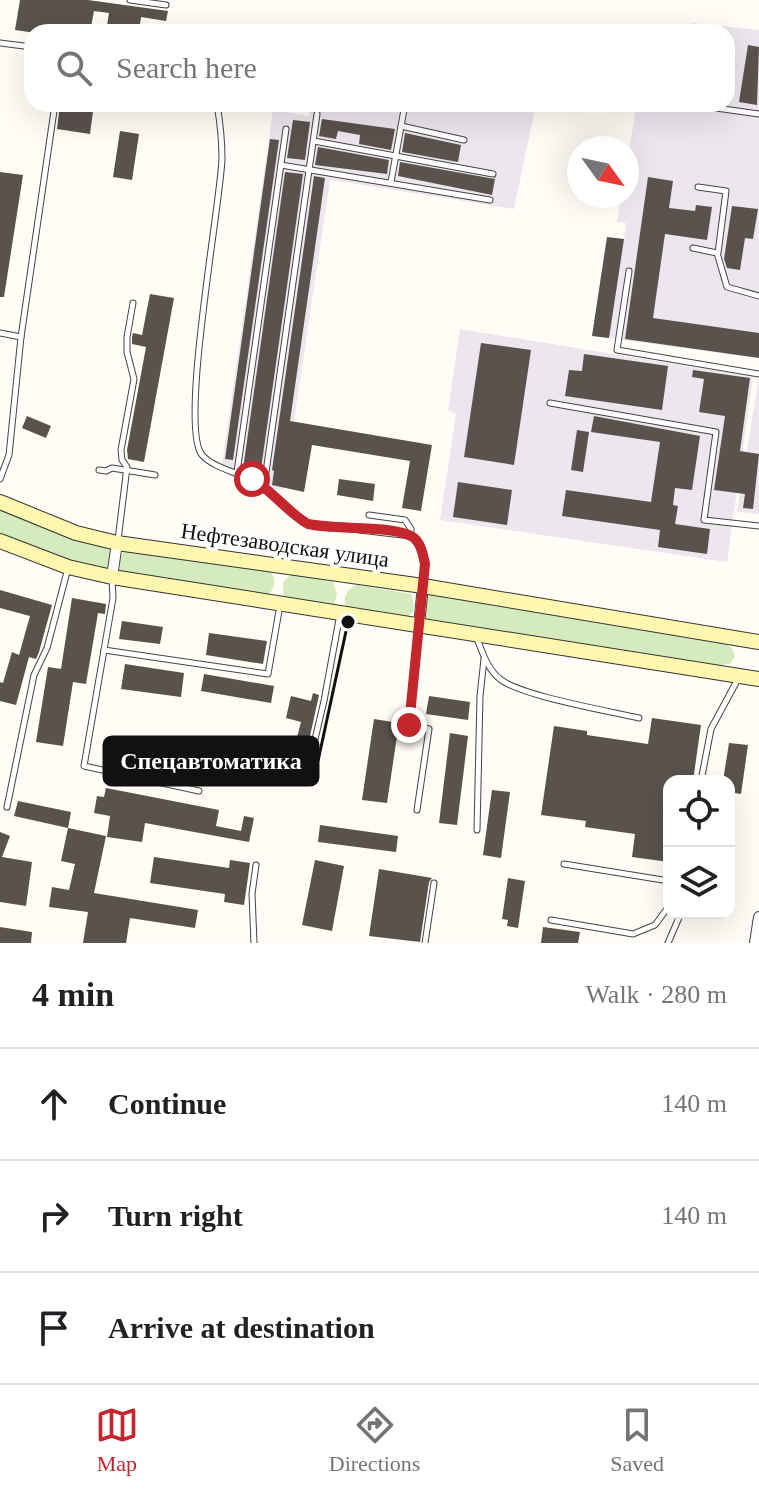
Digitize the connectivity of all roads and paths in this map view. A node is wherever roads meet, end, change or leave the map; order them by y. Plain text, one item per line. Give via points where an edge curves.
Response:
1 (130, 0) edge
2 (166, 5) dead end
3 (0, 43) edge
4 (24, 46) edge
5 (735, 111) edge
6 (54, 112) edge
7 (218, 112) edge
8 (404, 112) edge
9 (317, 114) dead end
10 (759, 114) edge
11 (401, 126) junction
12 (286, 129) dead end
13 (464, 140) dead end
14 (314, 141) junction
15 (395, 154) junction
16 (281, 165) junction
17 (309, 169) junction
18 (493, 174) dead end
19 (391, 182) junction
20 (698, 187) dead end
21 (490, 200) dead end
22 (693, 248) dead end
23 (717, 253) junction
24 (629, 271) dead end
25 (759, 296) edge
26 (133, 303) dead end
27 (0, 333) edge
28 (21, 337) junction
29 (759, 374) edge
30 (550, 403) dead end
31 (99, 470) dead end
32 (127, 471) junction
33 (237, 472) junction
34 (155, 475) dead end
35 (0, 479) edge
36 (264, 486) junction
37 (0, 502) edge
38 (369, 515) dead end
39 (759, 526) edge
40 (411, 536) junction
41 (0, 541) edge
42 (117, 543) junction
43 (68, 567) junction
44 (112, 577) junction
45 (423, 586) junction
46 (280, 604) junction
47 (341, 613) junction
48 (419, 625) junction
49 (475, 635) junction
50 (759, 642) edge
51 (104, 650) junction
52 (484, 658) junction
53 (740, 676) junction
54 (759, 679) edge
55 (639, 718) dead end
56 (307, 773) dead end
57 (702, 775) edge
58 (199, 791) dead end
59 (7, 807) dead end
60 (417, 810) dead end
61 (477, 830) dead end
62 (564, 864) dead end
63 (256, 865) dead end
64 (663, 880) edge
65 (434, 883) dead end
66 (663, 914) edge
67 (759, 917) edge
68 (678, 919) edge
69 (551, 920) dead end
70 (254, 943) edge
71 (425, 943) edge
72 (668, 943) edge
73 (755, 943) edge

1 - 2 lane
3 - 4 lane
5 - 10 lane
6 - 28 lane
7 - 33 lane via 222,159 194,430 203,457
8 - 11 lane
9 - 14 lane
11 - 13 lane
11 - 15 lane
12 - 16 lane
14 - 15 lane
14 - 17 lane
15 - 18 lane
15 - 19 lane
16 - 17 lane
16 - 33 lane
17 - 19 lane
17 - 36 lane
19 - 21 lane
20 - 23 lane via 726,191
22 - 23 lane
23 - 25 lane via 727,287
24 - 29 lane via 617,350
26 - 32 lane via 127,352 134,379 121,450
27 - 28 lane
28 - 35 lane via 9,455
30 - 39 lane via 716,432 704,520
31 - 32 lane
32 - 34 lane
32 - 42 lane
33 - 36 lane
36 - 40 lane via 308,524
37 - 42 main road, Нефтезаводская улица via 76,533
38 - 40 lane via 405,520
40 - 45 lane via 422,550
41 - 43 main road
42 - 44 street
42 - 45 main road, Нефтезаводская улица
43 - 44 main road
43 - 59 lane via 47,648 34,675
44 - 46 main road
44 - 51 lane
45 - 48 street
45 - 50 main road, Нефтезаводская улица
46 - 47 main road
46 - 51 lane via 268,674
47 - 48 main road
47 - 56 lane
48 - 49 main road
48 - 60 lane via 409,725 429,729
49 - 52 lane
49 - 53 main road
51 - 58 lane via 84,766
52 - 55 lane via 509,684
52 - 61 lane
53 - 54 main road
53 - 57 lane via 711,729
62 - 64 lane
63 - 70 lane
65 - 71 lane
66 - 69 lane via 655,925 633,934
67 - 73 street
68 - 72 lane

